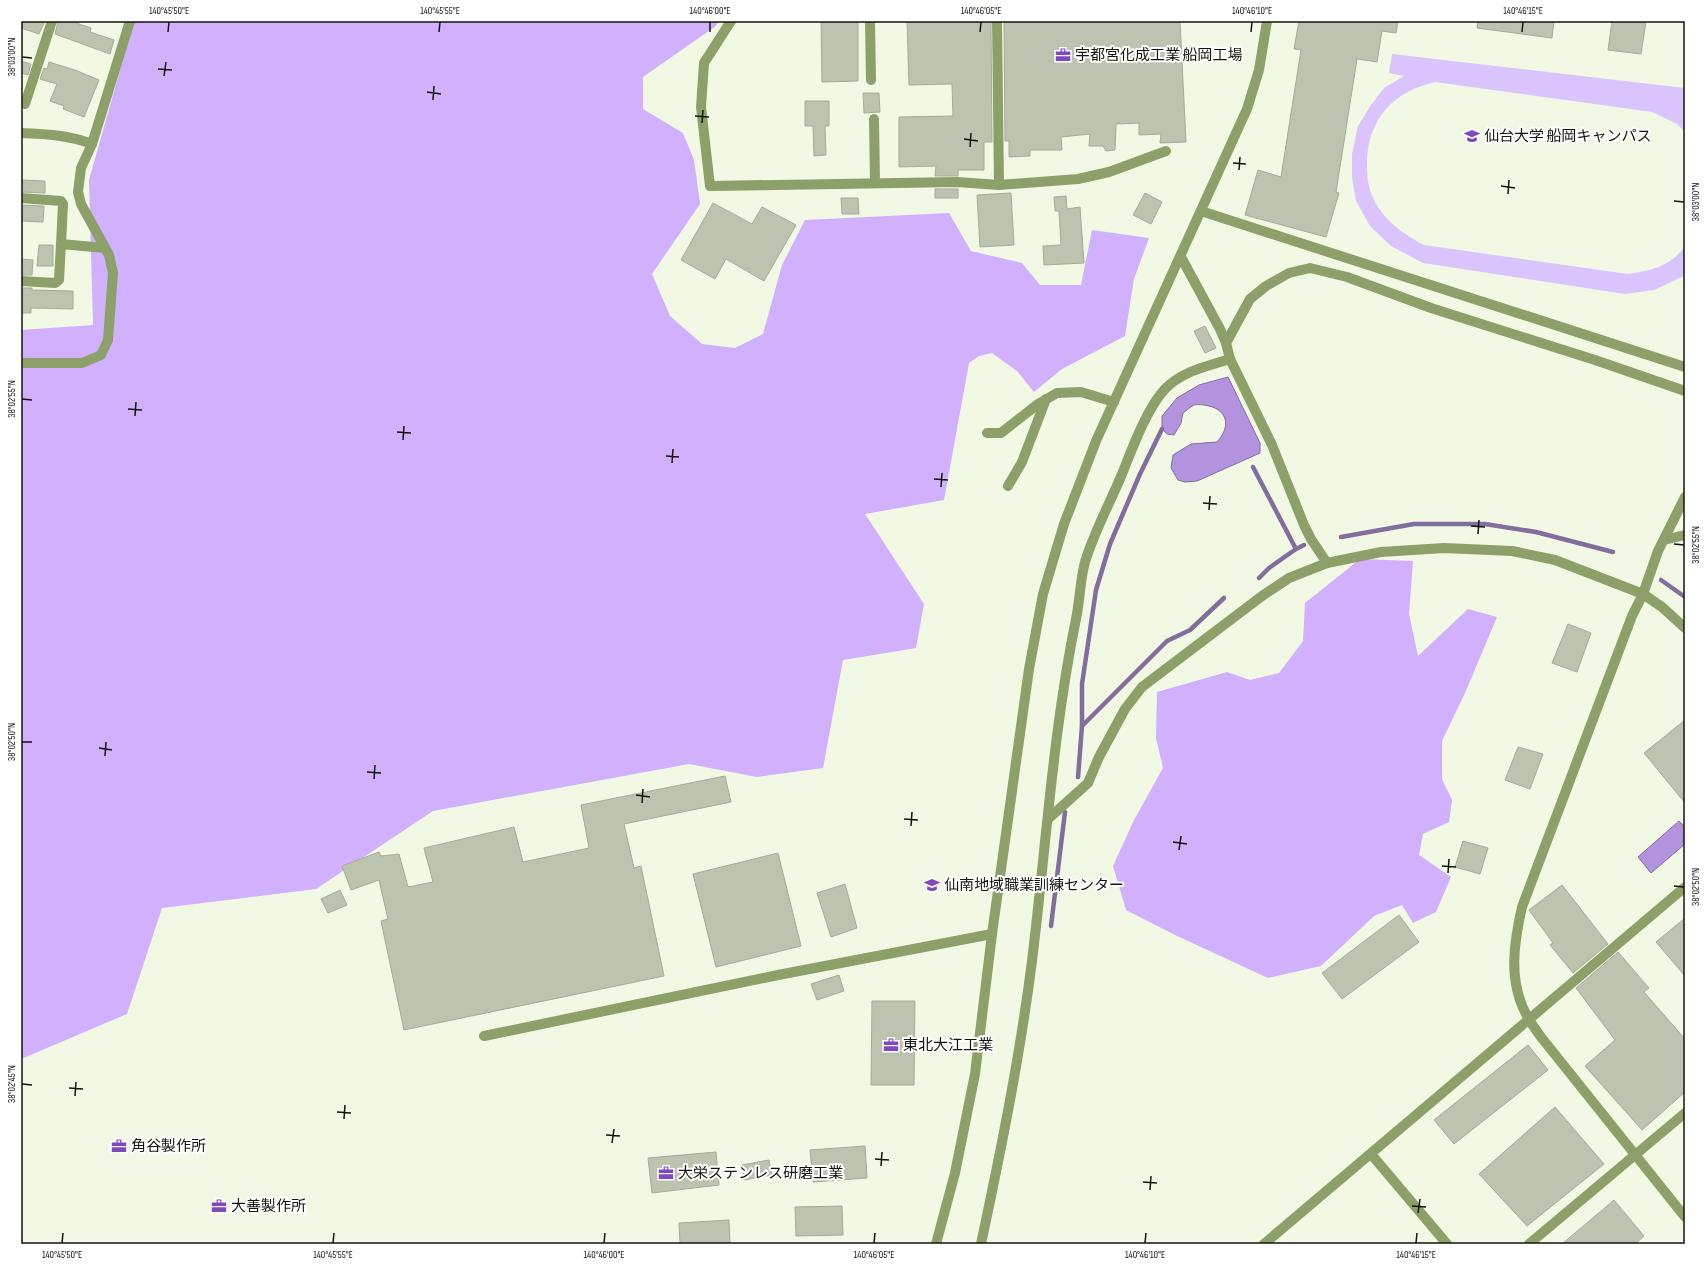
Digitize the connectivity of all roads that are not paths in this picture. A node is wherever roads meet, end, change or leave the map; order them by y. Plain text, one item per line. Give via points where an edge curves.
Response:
1 (52, 21) edge
2 (130, 21) edge
3 (731, 21) edge
4 (870, 21) edge
5 (997, 21) edge
6 (1267, 21) edge
7 (871, 80) dead end
8 (25, 104) dead end
9 (874, 119) dead end
10 (21, 133) edge
11 (92, 144) junction
12 (1166, 151) dead end
13 (875, 183) junction
14 (999, 185) junction
15 (21, 198) edge
16 (1201, 211) junction
17 (61, 244) junction
18 (105, 248) junction
19 (1181, 257) junction
20 (21, 281) edge
21 (1226, 343) junction
22 (1230, 359) junction
23 (21, 363) edge
24 (1685, 367) edge
25 (1685, 391) edge
26 (1046, 399) junction
27 (1114, 402) junction
28 (987, 433) dead end
29 (1008, 486) dead end
30 (1685, 497) edge
31 (1685, 535) edge
32 (1664, 540) junction
33 (1327, 563) junction
34 (1643, 594) junction
35 (1685, 628) edge
36 (1048, 819) junction
37 (1685, 887) edge
38 (992, 934) junction
39 (1530, 1020) junction
40 (484, 1036) dead end
41 (1685, 1113) edge
42 (1371, 1154) junction
43 (1636, 1155) junction
44 (1685, 1217) edge
45 (936, 1244) edge
46 (981, 1244) edge
47 (1264, 1244) edge
48 (1447, 1244) edge
49 (1530, 1244) edge

1 - 8 street
2 - 11 street
3 - 13 street via 704,63 701,107 710,186
4 - 7 street
5 - 14 street
6 - 16 street via 1259,70 1248,110
9 - 13 street
10 - 11 street via 78,138
11 - 18 street via 81,168 78,192 81,204
12 - 14 street via 1109,172 1078,179
13 - 14 street via 957,182
15 - 17 street via 62,201
16 - 19 street
16 - 24 street
17 - 18 street
17 - 20 street via 59,280 55,283
18 - 23 street via 113,273 108,340 101,355 82,363
19 - 21 street
19 - 27 street
21 - 22 street
21 - 25 street via 1250,299 1266,286 1290,273 1310,268 1347,277 1431,308
22 - 33 street via 1272,445 1304,525
22 - 36 street via 1199,368 1166,388 1151,408 1097,531 1085,564 1068,658
26 - 27 street via 1057,392 1081,392
26 - 28 street via 1001,433
26 - 29 street via 1022,462
27 - 38 street via 1064,524 1043,594 1029,669
30 - 32 street
31 - 32 street
32 - 34 street
33 - 34 street via 1381,552 1444,548 1512,551 1555,560
33 - 36 street via 1289,578 1142,687 1125,709 1088,783
34 - 35 street
34 - 39 street via 1629,624 1522,907 1516,932 1514,959 1516,986
36 - 46 street via 1017,1061
37 - 39 street
38 - 40 street
38 - 45 street via 975,1074 955,1172
39 - 42 street
39 - 43 street
41 - 43 street
42 - 47 street
42 - 48 street
43 - 44 street
43 - 49 street

